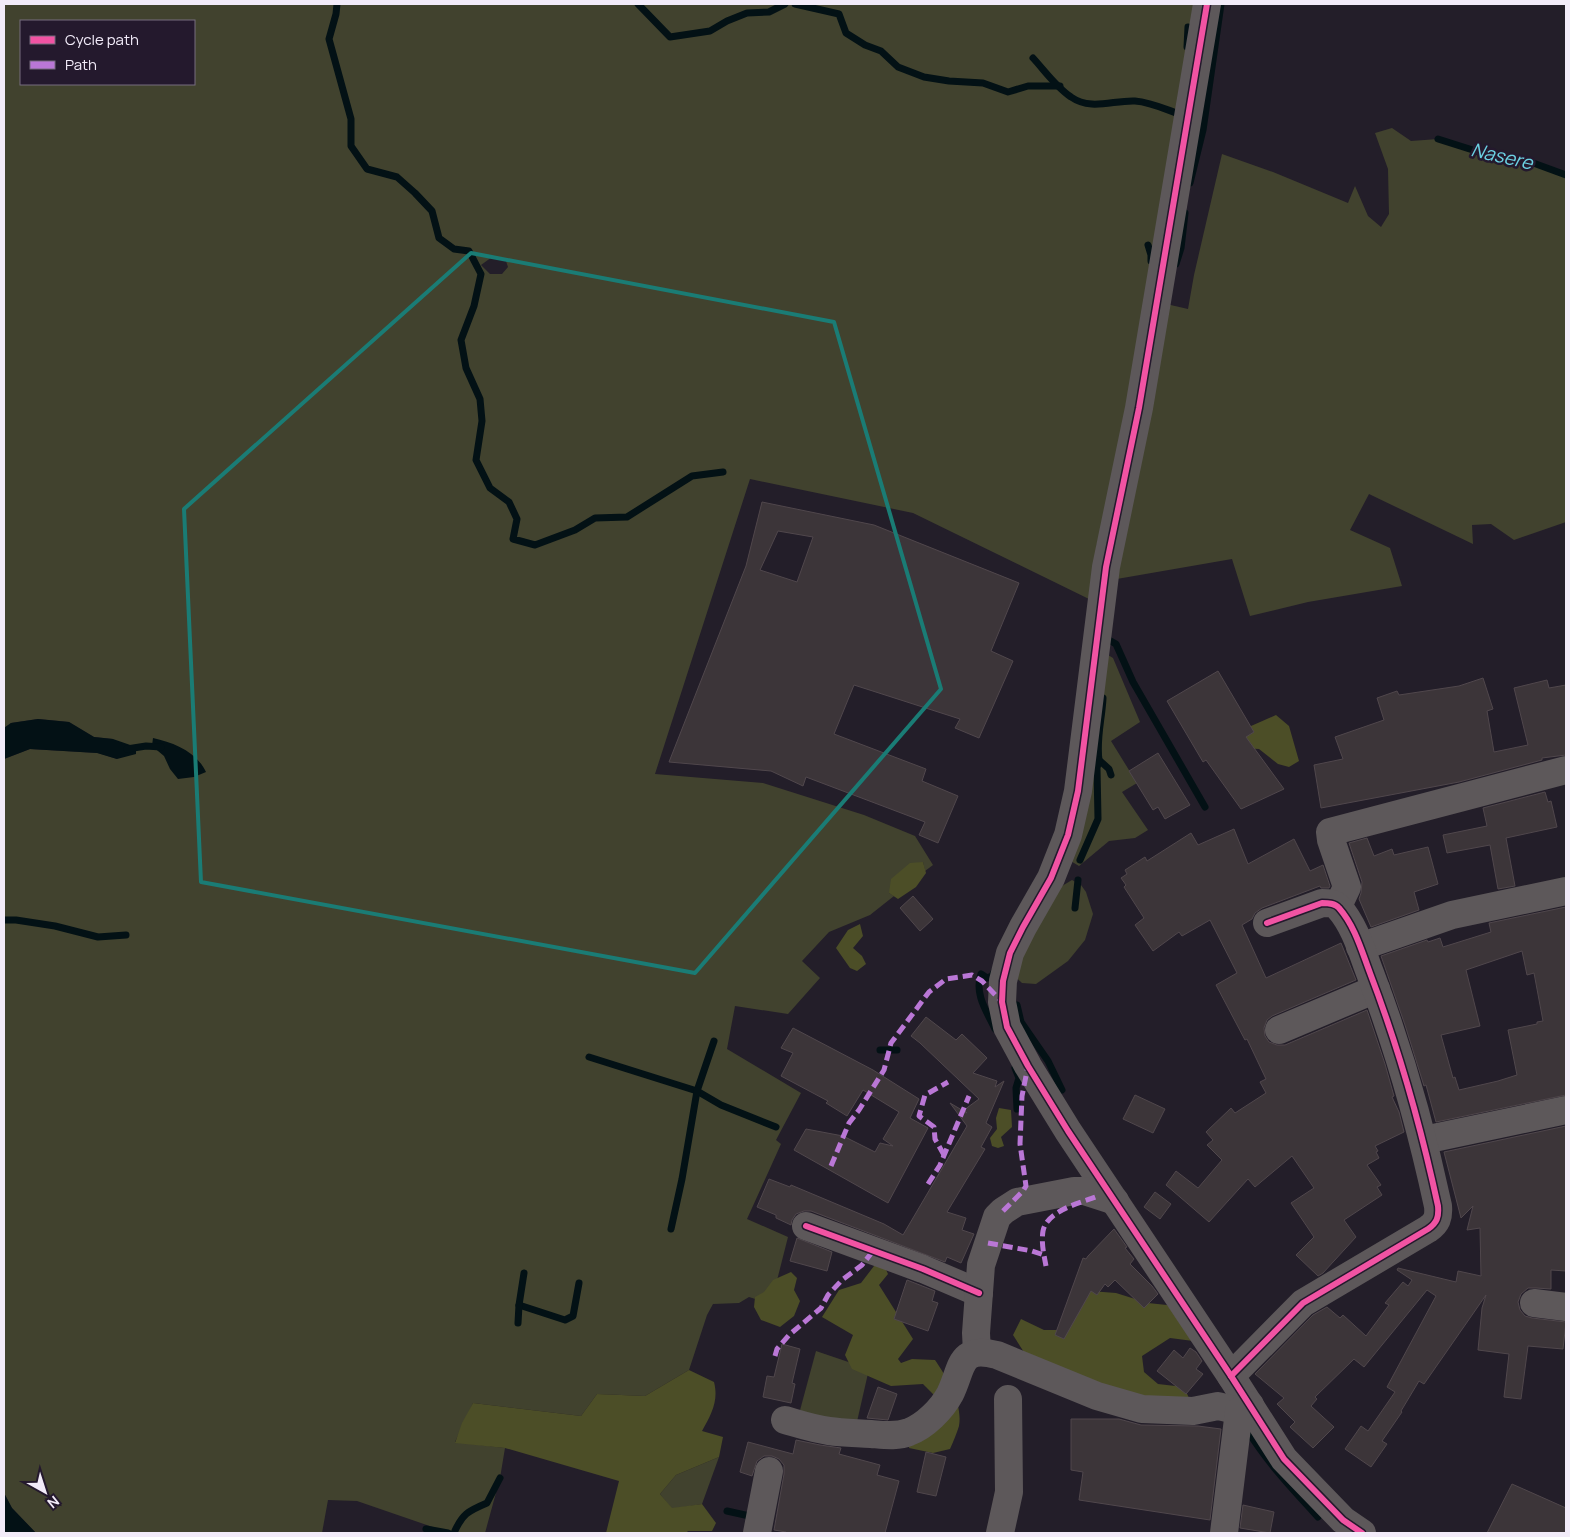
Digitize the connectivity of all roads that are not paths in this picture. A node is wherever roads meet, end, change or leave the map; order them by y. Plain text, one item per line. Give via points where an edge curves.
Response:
1 (1207, 4) edge
2 (1566, 770) edge
3 (1566, 891) edge
4 (1338, 906) junction
5 (1267, 923) dead end
6 (1360, 947) junction
7 (1376, 989) junction
8 (1279, 1030) dead end
9 (1566, 1110) edge
10 (1424, 1140) junction
11 (1115, 1201) junction
12 (806, 1226) dead end
13 (979, 1293) junction
14 (1534, 1303) dead end
15 (1566, 1307) edge
16 (977, 1352) junction
17 (1231, 1376) junction
18 (1008, 1398) dead end
19 (1244, 1408) junction
20 (785, 1420) dead end
21 (769, 1471) dead end
22 (757, 1533) edge
23 (1000, 1533) edge
24 (1224, 1533) edge
25 (1362, 1533) edge

1 - 11 street via 1139,408 1106,567 1078,791 1068,835 1051,878 1010,953 1002,981 1007,1027 1028,1066
2 - 4 street via 1330,832 1347,887
3 - 6 street via 1452,915
4 - 5 street via 1322,902
4 - 6 street via 1351,924
6 - 7 street
7 - 8 street
7 - 10 street via 1390,1024
9 - 10 street
10 - 17 street via 1438,1206 1434,1225 1303,1303
11 - 13 street via 1074,1191 1016,1202 1010,1206 997,1217 981,1265
11 - 17 street
12 - 13 street
13 - 16 street
14 - 15 street
16 - 19 street via 997,1354 1097,1396 1142,1409
16 - 20 street via 969,1355 961,1365 950,1394 938,1411 910,1432 898,1435 829,1431
17 - 19 street
18 - 23 street via 1009,1492
19 - 24 street
19 - 25 street via 1284,1459 1343,1520
21 - 22 street

